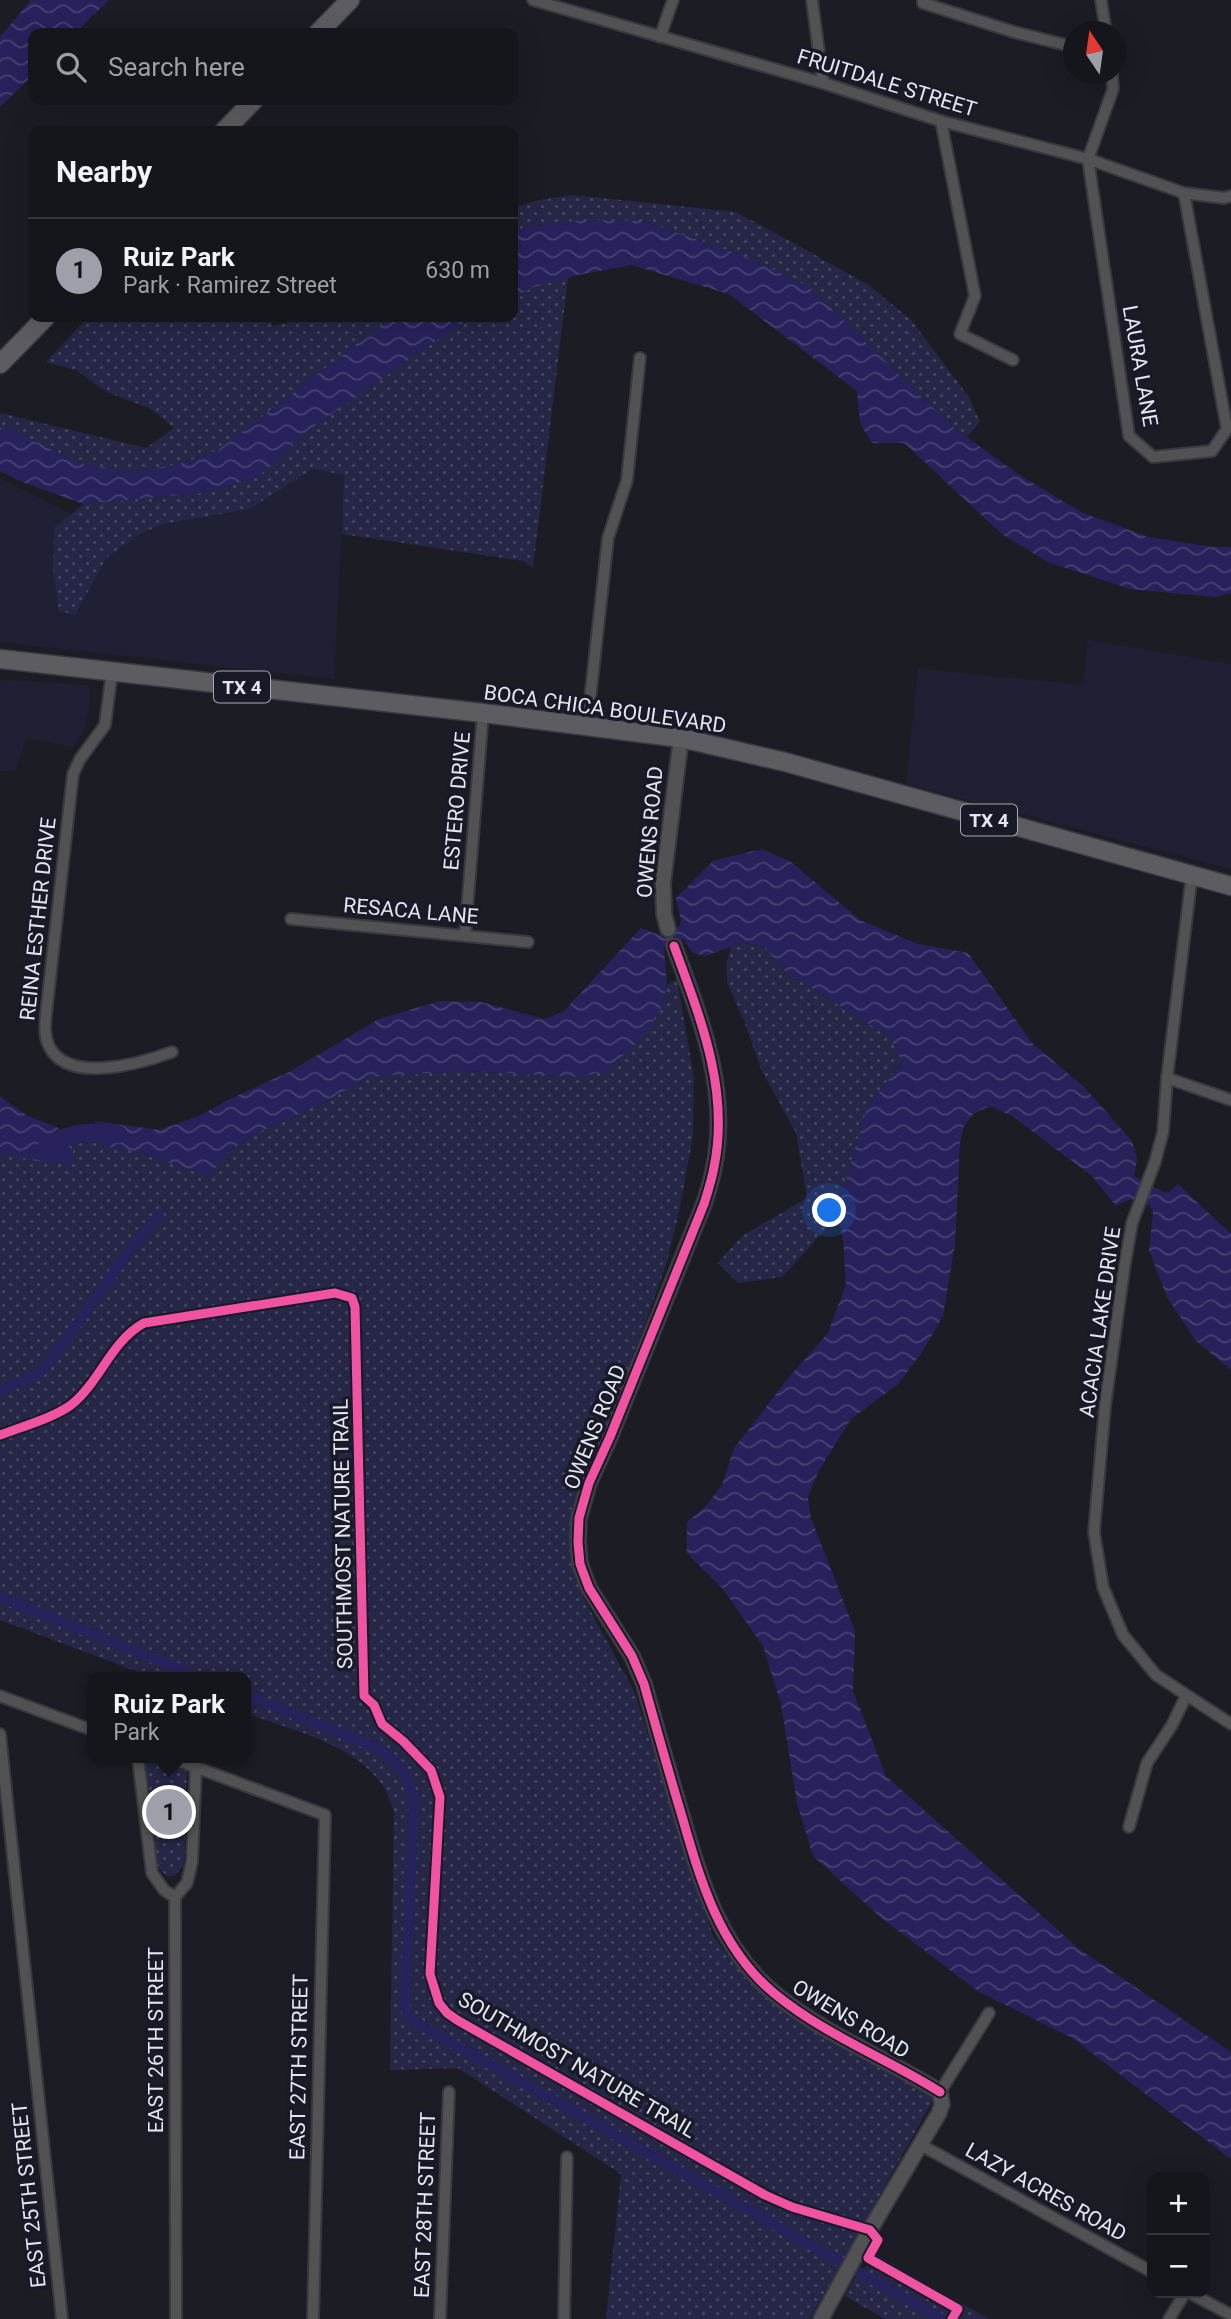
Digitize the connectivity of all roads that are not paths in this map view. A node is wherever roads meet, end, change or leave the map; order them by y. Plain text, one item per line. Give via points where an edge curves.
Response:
1 (350, 0) edge
2 (533, 0) edge
3 (673, 0) edge
4 (812, 0) edge
5 (923, 0) edge
6 (1101, 0) edge
7 (1104, 21) edge
8 (323, 28) edge
9 (660, 37) junction
10 (1063, 44) edge
11 (824, 83) junction
12 (1113, 84) edge
13 (249, 105) edge
14 (941, 121) junction
15 (229, 126) edge
16 (1088, 159) junction
17 (1184, 193) junction
18 (1231, 195) edge
19 (41, 322) edge
20 (640, 358) dead end
21 (1013, 360) dead end
22 (0, 364) edge
23 (0, 659) edge
24 (112, 672) junction
25 (483, 713) junction
26 (587, 726) junction
27 (681, 738) junction
28 (1192, 874) junction
29 (1231, 886) edge
30 (291, 919) dead end
31 (668, 929) dead end
32 (464, 935) junction
33 (528, 942) dead end
34 (674, 946) dead end
35 (172, 1052) dead end
36 (1167, 1078) junction
37 (1231, 1100) edge
38 (0, 1696) edge
39 (1186, 1696) junction
40 (1231, 1724) edge
41 (87, 1728) edge
42 (0, 1734) edge
43 (139, 1763) edge
44 (187, 1763) edge
45 (196, 1766) junction
46 (1129, 1827) dead end
47 (175, 1896) junction
48 (989, 2013) dead end
49 (449, 2092) dead end
50 (940, 2092) junction
51 (921, 2145) junction
52 (567, 2157) dead end
53 (1147, 2269) edge
54 (1184, 2298) edge
55 (1197, 2298) edge
56 (1231, 2315) edge
57 (62, 2319) edge
58 (176, 2319) edge
59 (313, 2319) edge
60 (440, 2319) edge
61 (564, 2319) edge
62 (821, 2319) edge
63 (1169, 2319) edge

1 - 8 main road
2 - 9 street, FRUITDALE STREET
3 - 9 street
4 - 11 street
5 - 10 street
6 - 7 street
9 - 11 street, FRUITDALE STREET
11 - 14 street, FRUITDALE STREET
12 - 16 street
13 - 15 main road
14 - 16 street, FRUITDALE STREET
14 - 21 street via 975,296 960,334
16 - 17 street, FRUITDALE STREET
16 - 17 street, LAURA LANE via 1129,436 1153,457 1212,451 1227,429
17 - 18 street, FRUITDALE STREET
19 - 22 main road
20 - 26 street via 628,480 608,538
23 - 24 main road, BOCA CHICA BOULEVARD / TX 4
24 - 25 main road, BOCA CHICA BOULEVARD / TX 4
24 - 35 street, REINA ESTHER DRIVE via 104,725 73,774 45,1034 50,1048 73,1065 119,1067
25 - 26 main road, BOCA CHICA BOULEVARD / TX 4
25 - 32 street, ESTERO DRIVE
26 - 27 main road, BOCA CHICA BOULEVARD / TX 4
27 - 28 main road, BOCA CHICA BOULEVARD / TX 4 via 785,762
27 - 31 street, OWENS ROAD via 663,875
28 - 29 main road, BOCA CHICA BOULEVARD / TX 4
28 - 36 street, ACACIA LAKE DRIVE
30 - 32 street, RESACA LANE
32 - 33 street, RESACA LANE
34 - 50 street, OWENS ROAD via 711,1057 718,1101 715,1166 589,1483 579,1518 580,1564 643,1684 697,1869 724,1933 773,1993 804,2016
36 - 37 street
36 - 39 street, ACACIA LAKE DRIVE via 1163,1132 1132,1223 1105,1406 1094,1532 1103,1587 1123,1635 1156,1675
38 - 41 street
39 - 40 street, ACACIA LAKE DRIVE
39 - 46 street via 1146,1763
42 - 57 street, EAST 25TH STREET
43 - 47 street via 152,1873 164,1890
44 - 45 street
45 - 47 street, EAST 26TH STREET via 192,1862 187,1883
45 - 59 street, EAST 27TH STREET via 325,1815
47 - 58 street, EAST 26TH STREET
48 - 50 street
49 - 60 street, EAST 28TH STREET
50 - 51 street via 942,2105
51 - 53 street, LAZY ACRES ROAD
51 - 62 street
52 - 61 street
54 - 63 street
55 - 56 street

